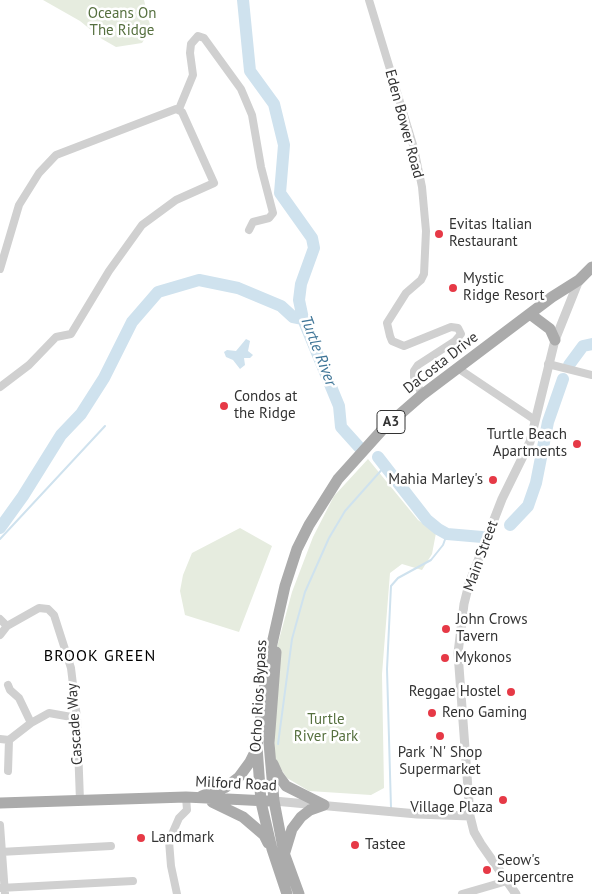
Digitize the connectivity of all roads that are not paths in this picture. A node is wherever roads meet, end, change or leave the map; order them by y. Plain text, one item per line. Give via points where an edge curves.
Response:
1 (369, 0) edge
2 (179, 109) junction
3 (249, 230) dead end
4 (592, 267) edge
5 (0, 269) edge
6 (579, 280) junction
7 (530, 314) junction
8 (555, 340) junction
9 (548, 364) junction
10 (458, 369) junction
11 (592, 375) edge
12 (0, 386) edge
13 (422, 395) junction
14 (535, 420) junction
15 (0, 619) edge
16 (278, 623) junction
17 (7, 626) junction
18 (0, 635) edge
19 (8, 684) dead end
20 (77, 718) junction
21 (31, 723) junction
22 (4, 739) edge
23 (269, 743) junction
24 (257, 748) junction
25 (8, 771) dead end
26 (186, 797) junction
27 (200, 797) junction
28 (80, 801) junction
29 (274, 801) junction
30 (0, 802) edge
31 (261, 802) junction
32 (324, 805) junction
33 (470, 816) junction
34 (0, 825) edge
35 (111, 846) dead end
36 (272, 849) junction
37 (1, 852) edge
38 (284, 853) junction
39 (133, 881) dead end
40 (507, 881) junction
41 (3, 890) edge
42 (177, 894) edge
43 (287, 894) edge
44 (299, 894) edge
45 (462, 894) edge
46 (516, 894) edge

1 - 13 street, Eden Bower Road via 414,148 426,231 422,280 406,293 387,323 390,336 392,341 404,346 450,327 458,328 461,334 456,341 427,357 414,372
2 - 3 street via 193,75 191,44 198,36 204,38 241,89 252,115 273,213 269,218 253,222
2 - 5 street via 108,134 51,159 19,205
2 - 12 street via 214,183 176,200 142,225 109,271 71,334 56,337 29,365
4 - 6 main road, A3
6 - 7 main road, DaCosta Drive / A3
6 - 8 street, Main Street
7 - 8 main road via 550,328
7 - 10 main road, DaCosta Drive / A3
8 - 9 street, Main Street
9 - 11 street
9 - 14 street, Main Street
10 - 13 main road, DaCosta Drive / A3
10 - 14 street
13 - 16 main road, DaCosta Drive / A3 via 383,429 338,479 322,503 297,550 285,586
14 - 33 street, Main Street via 530,442 502,499 464,604 458,653
15 - 17 street
16 - 23 main road, Ocho Rios Bypass / A3
16 - 24 main road, Ocho Rios Bypass / A3 via 267,666
17 - 18 street
17 - 20 street, Cascade Way via 39,608 48,609 54,615 71,668
19 - 21 street
20 - 21 street via 50,714
20 - 28 street, Cascade Way
21 - 22 street
22 - 25 street
23 - 29 main road, Ocho Rios Bypass / A3
23 - 32 main road via 272,760 286,786
24 - 27 main road via 238,777
24 - 31 main road, Ocho Rios Bypass / A3
26 - 27 main road, Milford Road
26 - 28 main road, Milford Road
26 - 42 street via 188,810 179,818 170,841 170,866
27 - 31 main road, Milford Road
27 - 36 main road via 243,817 264,835
28 - 30 main road, Milford Road
29 - 31 main road, Milford Road
29 - 32 street, Milford Road
29 - 38 main road, Ocho Rios Bypass / A3
31 - 36 main road, Ocho Rios Bypass / A3
32 - 33 street, Milford Road
32 - 38 main road via 301,817 292,829
33 - 40 street, Main Street via 478,838
34 - 37 street
35 - 37 street
36 - 43 main road, Ocho Rios Bypass / A3
37 - 41 street
38 - 44 main road, Ocho Rios Bypass / A3
39 - 41 street
40 - 45 street
40 - 46 street, Main Street

